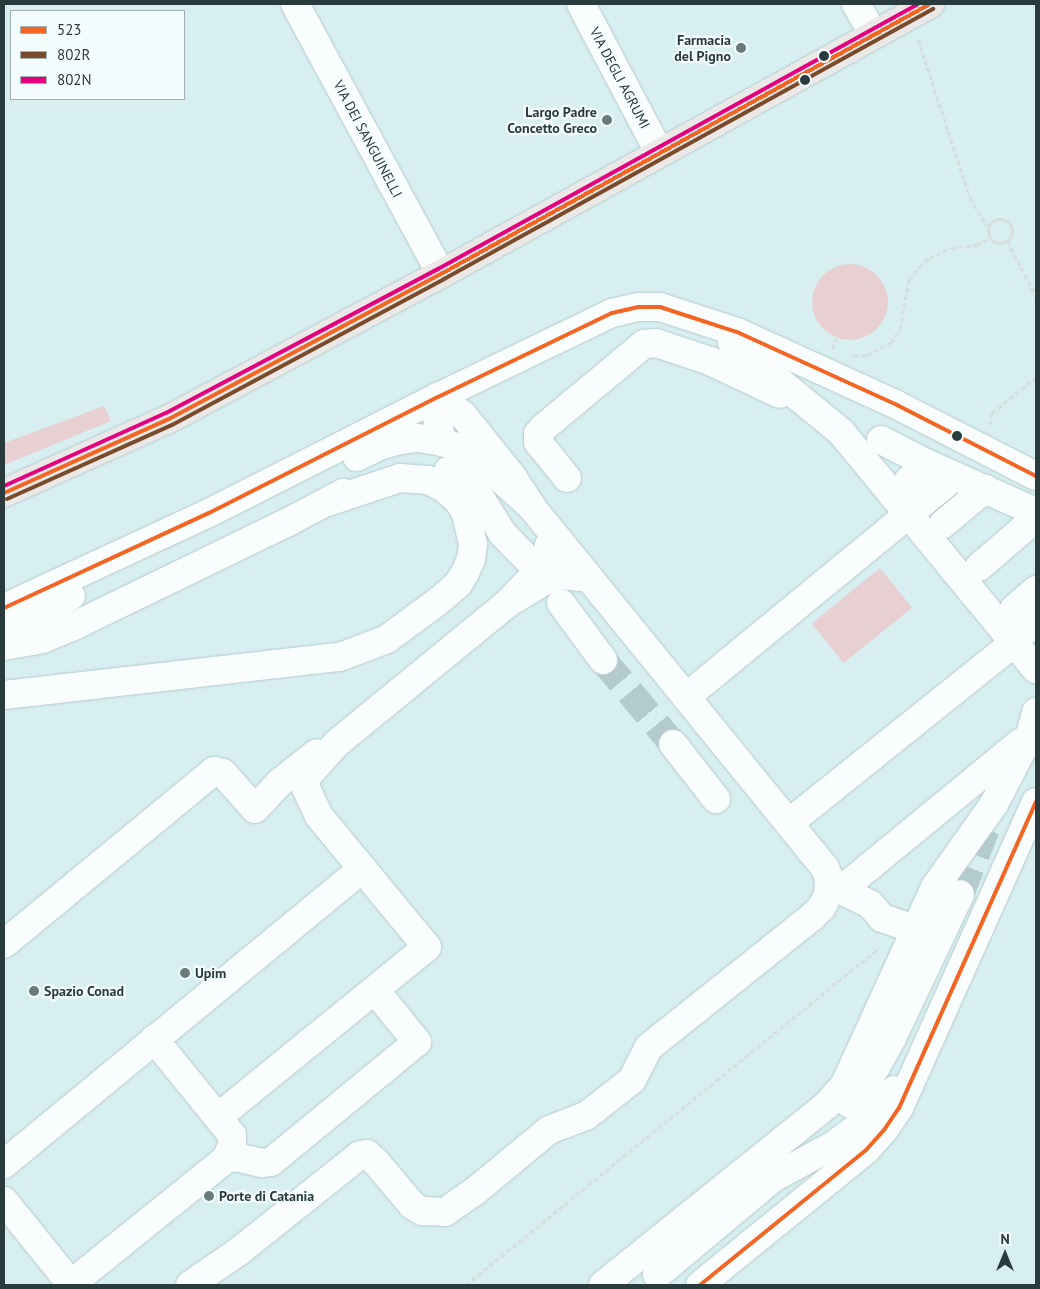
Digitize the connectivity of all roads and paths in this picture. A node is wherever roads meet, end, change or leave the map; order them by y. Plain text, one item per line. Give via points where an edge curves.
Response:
1 (295, 4) edge
2 (581, 4) edge
3 (856, 4) edge
4 (920, 9) edge
5 (873, 34) junction
6 (659, 152) junction
7 (989, 225) junction
8 (990, 238) junction
9 (1007, 241) junction
10 (441, 274) junction
11 (1036, 296) edge
12 (688, 315) junction
13 (849, 356) dead end
14 (1036, 377) edge
15 (438, 397) junction
16 (816, 414) junction
17 (989, 428) dead end
18 (881, 440) dead end
19 (442, 442) junction
20 (955, 476) junction
21 (1036, 476) edge
22 (567, 478) dead end
23 (985, 489) junction
24 (4, 493) edge
25 (328, 502) junction
26 (532, 507) junction
27 (1036, 512) edge
28 (1036, 518) edge
29 (943, 524) dead end
30 (549, 531) junction
31 (527, 559) dead end
32 (979, 567) dead end
33 (588, 578) junction
34 (1036, 590) edge
35 (508, 603) junction
36 (561, 603) dead end
37 (4, 608) edge
38 (1025, 615) edge
39 (4, 634) edge
40 (4, 646) edge
41 (603, 660) tunnel mouth
42 (1036, 669) edge
43 (4, 695) edge
44 (686, 697) junction
45 (1034, 735) edge
46 (338, 742) junction
47 (673, 744) tunnel mouth
48 (716, 799) dead end
49 (265, 800) junction
50 (1036, 802) edge
51 (319, 816) junction
52 (789, 823) junction
53 (362, 869) junction
54 (1006, 871) junction
55 (835, 884) junction
56 (960, 894) tunnel mouth
57 (914, 929) junction
58 (4, 944) edge
59 (882, 945) dead end
60 (375, 990) junction
61 (154, 1039) junction
62 (218, 1117) junction
63 (766, 1154) junction
64 (226, 1159) junction
65 (4, 1164) edge
66 (4, 1202) edge
67 (658, 1275) dead end
68 (612, 1283) edge
69 (190, 1285) edge
70 (466, 1285) edge
71 (700, 1285) edge

1 - 10 street, VIA DEI SANGUINELLI
2 - 6 street, VIA DEGLI AGRUMI
3 - 5 street
4 - 5 main road
4 - 7 path via 970,198
5 - 6 main road
6 - 10 main road
7 - 8 path
7 - 9 path via 995,220 1008,222 1012,228
8 - 9 path via 994,242
8 - 13 path via 978,245 951,248 929,258 909,280 900,328 891,343 867,356
9 - 11 path
10 - 24 main road via 169,419
12 - 15 street via 660,307 638,307 612,313
12 - 16 street via 758,362
12 - 21 street via 737,332 897,406
14 - 17 path via 992,413
15 - 19 street via 436,413
15 - 26 street via 462,415 511,475
15 - 37 street via 209,513
16 - 22 street via 710,361 656,342 644,344 538,434 538,442
16 - 42 street via 842,432
18 - 20 street via 918,473
19 - 26 street via 470,451
19 - 39 street via 418,438 382,444 66,598
20 - 23 street
20 - 44 street
23 - 27 street
23 - 29 street
25 - 31 street via 362,480 386,470 422,464 441,468 468,484 502,533
25 - 40 street via 76,625 42,639
25 - 43 street via 400,478 428,480 442,487 466,513 472,544 465,574 441,599 387,639 340,657
26 - 30 street
28 - 32 street
30 - 33 street
30 - 35 street via 544,566
33 - 35 street via 561,575 549,578
33 - 44 street
34 - 38 street
35 - 46 street
36 - 41 street
38 - 52 street via 999,655
44 - 52 street
45 - 55 street
45 - 57 street via 994,804 935,887
46 - 49 street via 316,753 279,783
46 - 51 street via 306,780 306,788
47 - 48 street
49 - 51 street via 289,791
49 - 58 street via 255,809 223,773 214,771
50 - 54 street
51 - 53 street
52 - 55 street
53 - 60 street via 427,947
53 - 61 street
54 - 67 street via 961,946 910,1062 888,1098 867,1120 834,1145 773,1178
54 - 71 street via 913,1081 884,1130 866,1150
55 - 57 street via 870,904 882,918
55 - 69 street via 822,908 649,1047 632,1080 586,1116 549,1130 445,1212 422,1211 412,1205 375,1161 367,1154 360,1155 238,1252
56 - 63 street via 892,1038 859,1094 825,1126
57 - 63 street via 844,1084 827,1105
59 - 70 path
60 - 62 street
60 - 64 street via 417,1042 271,1162 236,1157
61 - 62 street
61 - 65 street
62 - 64 street via 232,1135 232,1146
63 - 68 street
64 - 66 street via 71,1284

